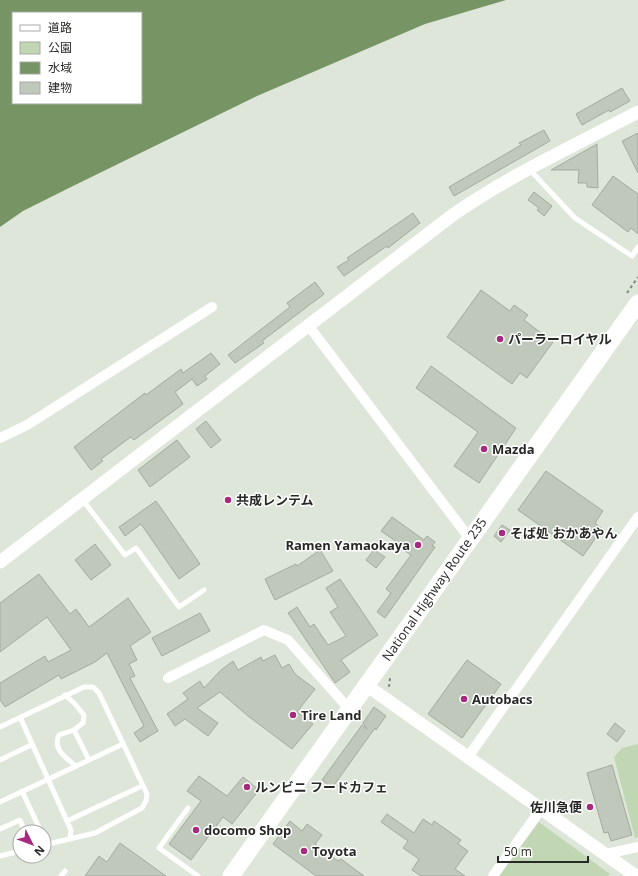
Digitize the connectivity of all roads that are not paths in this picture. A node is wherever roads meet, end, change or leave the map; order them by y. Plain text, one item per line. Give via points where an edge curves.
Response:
1 (638, 112) edge
2 (529, 169) junction
3 (638, 247) edge
4 (638, 303) edge
5 (212, 307) dead end
6 (308, 325) junction
7 (0, 438) edge
8 (82, 499) junction
9 (638, 517) edge
10 (470, 539) junction
11 (0, 562) edge
12 (204, 590) dead end
13 (168, 678) dead end
14 (366, 685) junction
15 (65, 695) junction
16 (349, 709) junction
17 (20, 717) junction
18 (0, 727) edge
19 (74, 730) junction
20 (123, 744) junction
21 (31, 745) junction
22 (468, 757) junction
23 (0, 760) edge
24 (89, 760) junction
25 (76, 766) junction
26 (48, 779) junction
27 (142, 786) junction
28 (22, 791) junction
29 (0, 802) edge
30 (188, 808) dead end
31 (541, 809) junction
32 (67, 821) junction
33 (12, 824) edge
34 (12, 824) edge
35 (22, 824) edge
36 (37, 824) edge
37 (0, 830) edge
38 (70, 838) junction
39 (52, 842) edge
40 (638, 847) edge
41 (12, 853) edge
42 (606, 854) junction
43 (0, 856) edge
44 (65, 871) dead end
45 (61, 876) edge
46 (198, 876) edge
47 (231, 876) edge
48 (493, 876) edge
49 (636, 876) edge

1 - 2 street
2 - 3 lane via 575,218 632,256
2 - 6 street via 454,214
4 - 10 highway, National Highway Route 235
5 - 7 street via 27,425
6 - 8 street
6 - 10 street
8 - 11 street
8 - 12 lane via 125,555 136,548 179,607
9 - 22 street
10 - 14 highway, National Highway Route 235
13 - 16 street via 264,630 288,640
14 - 16 highway, National Highway Route 235
14 - 22 street
15 - 17 lane
15 - 19 lane via 84,715 83,723
15 - 20 lane via 84,687 93,687 99,693
16 - 47 highway, National Highway Route 235
17 - 18 lane
17 - 21 lane
19 - 24 lane
19 - 25 lane via 59,735 56,741 62,755
20 - 24 lane
20 - 27 lane
21 - 23 lane
21 - 26 lane
22 - 31 street
24 - 25 lane
25 - 26 lane
26 - 28 lane
26 - 32 lane
27 - 32 lane
27 - 38 lane via 146,801 142,808 95,833
28 - 29 lane
28 - 36 lane
30 - 46 lane via 159,848
31 - 42 street
31 - 48 street
32 - 38 lane via 71,830
33 - 35 lane via 20,820
34 - 37 lane
38 - 39 lane
40 - 42 street
41 - 43 lane
42 - 49 street
44 - 45 lane

